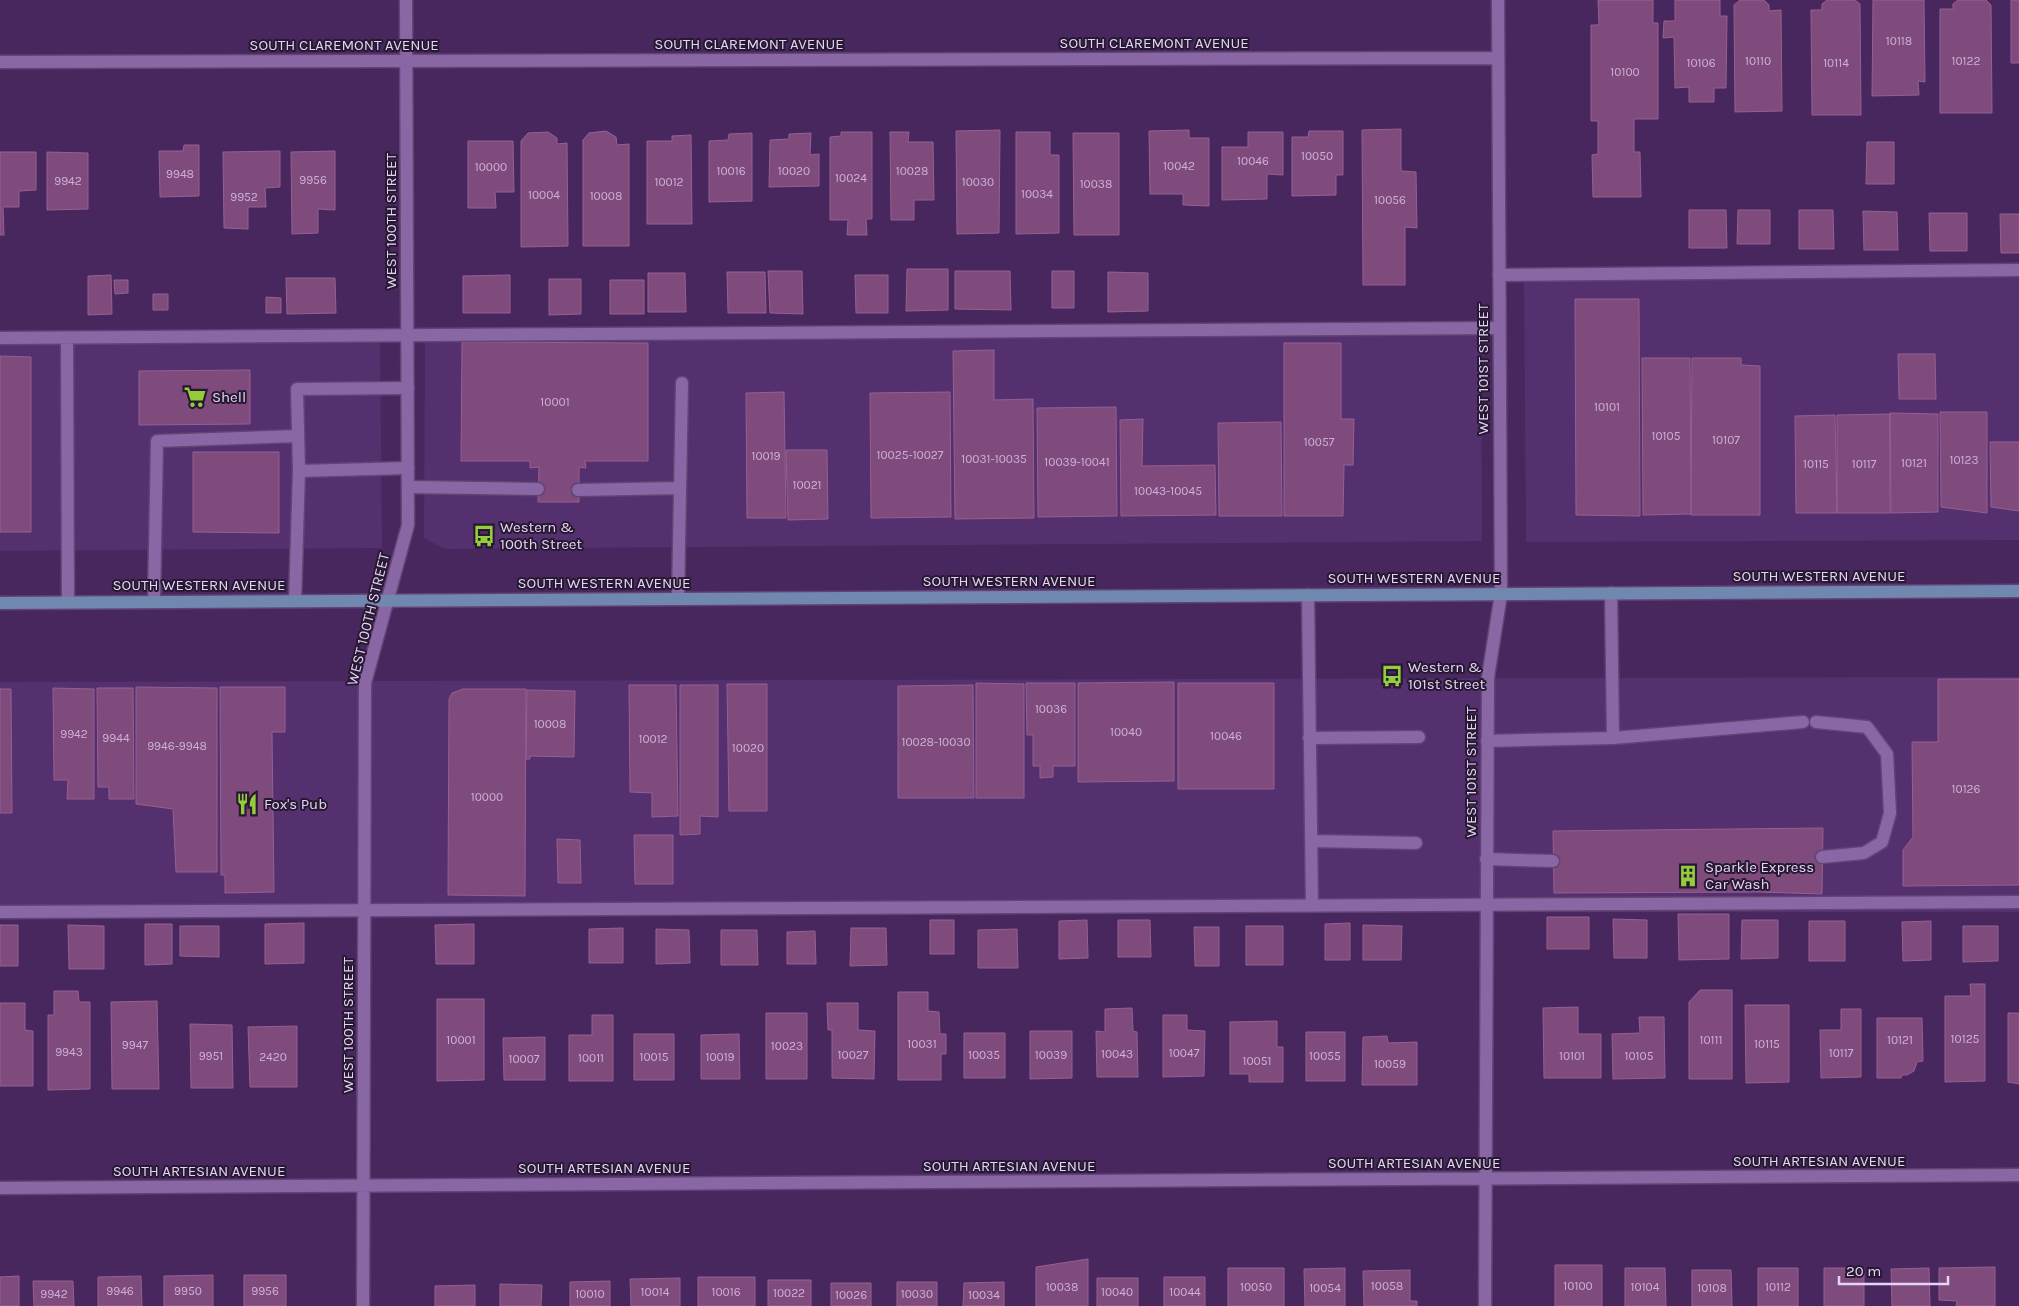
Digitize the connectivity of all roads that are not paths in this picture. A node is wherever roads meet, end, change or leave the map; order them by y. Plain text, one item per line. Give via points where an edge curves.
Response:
1 (406, 0) edge
2 (1498, 0) edge
3 (1498, 58) junction
4 (406, 61) junction
5 (0, 62) edge
6 (2019, 270) edge
7 (1499, 275) junction
8 (1499, 328) junction
9 (408, 335) junction
10 (0, 338) edge
11 (67, 338) junction
12 (682, 383) dead end
13 (408, 388) junction
14 (298, 436) junction
15 (408, 468) junction
16 (299, 472) junction
17 (408, 487) junction
18 (680, 488) junction
19 (538, 489) dead end
20 (578, 490) dead end
21 (2019, 591) edge
22 (1611, 593) junction
23 (1501, 594) junction
24 (1308, 595) junction
25 (678, 599) junction
26 (389, 600) junction
27 (295, 601) junction
28 (68, 602) junction
29 (154, 602) junction
30 (0, 603) edge
31 (1419, 737) dead end
32 (1310, 738) junction
33 (1613, 738) junction
34 (1487, 741) junction
35 (1311, 840) junction
36 (1416, 843) dead end
37 (1822, 857) dead end
38 (1486, 859) junction
39 (1553, 861) dead end
40 (2019, 902) edge
41 (1486, 904) junction
42 (1312, 905) junction
43 (364, 909) junction
44 (0, 912) edge
45 (2019, 1176) edge
46 (1484, 1179) junction
47 (364, 1186) junction
48 (0, 1188) edge
49 (363, 1306) edge
50 (1485, 1306) edge

1 - 4 street, WEST 100TH STREET
2 - 3 street, WEST 101ST STREET
3 - 4 street, SOUTH CLAREMONT AVENUE
3 - 7 street, WEST 101ST STREET
4 - 5 street, SOUTH CLAREMONT AVENUE
4 - 9 street, WEST 100TH STREET
6 - 7 street
7 - 8 street, WEST 101ST STREET
8 - 9 street
8 - 23 street, WEST 101ST STREET
9 - 11 street
9 - 13 street, WEST 100TH STREET
10 - 11 street
11 - 28 street
12 - 18 street
13 - 14 street via 297,389
13 - 15 street, WEST 100TH STREET
14 - 16 street
14 - 29 street via 157,440
15 - 16 street
15 - 17 street, WEST 100TH STREET
16 - 27 street
17 - 19 street
17 - 26 street, WEST 100TH STREET via 408,525
18 - 20 street
18 - 25 street
21 - 22 main road, SOUTH WESTERN AVENUE
22 - 23 main road, SOUTH WESTERN AVENUE
22 - 33 street
23 - 24 main road, SOUTH WESTERN AVENUE
23 - 34 street, WEST 101ST STREET via 1488,676
24 - 25 main road, SOUTH WESTERN AVENUE
24 - 32 street
25 - 26 main road, SOUTH WESTERN AVENUE
26 - 27 main road, SOUTH WESTERN AVENUE
26 - 43 street, WEST 100TH STREET via 365,683
27 - 29 main road, SOUTH WESTERN AVENUE
28 - 29 main road, SOUTH WESTERN AVENUE
28 - 30 main road, SOUTH WESTERN AVENUE
31 - 32 street
32 - 35 street
33 - 34 street
33 - 37 street via 1810,722 1867,727 1887,754 1890,813 1882,842 1864,853
34 - 38 street, WEST 101ST STREET
35 - 36 street
35 - 42 street
38 - 39 street
38 - 41 street, WEST 101ST STREET
40 - 41 street
41 - 42 street
41 - 46 street, WEST 101ST STREET
42 - 43 street
43 - 44 street
43 - 47 street, WEST 100TH STREET
45 - 46 street, SOUTH ARTESIAN AVENUE
46 - 47 street, SOUTH ARTESIAN AVENUE
46 - 50 street, WEST 101ST STREET
47 - 48 street, SOUTH ARTESIAN AVENUE
47 - 49 street, WEST 100TH STREET

